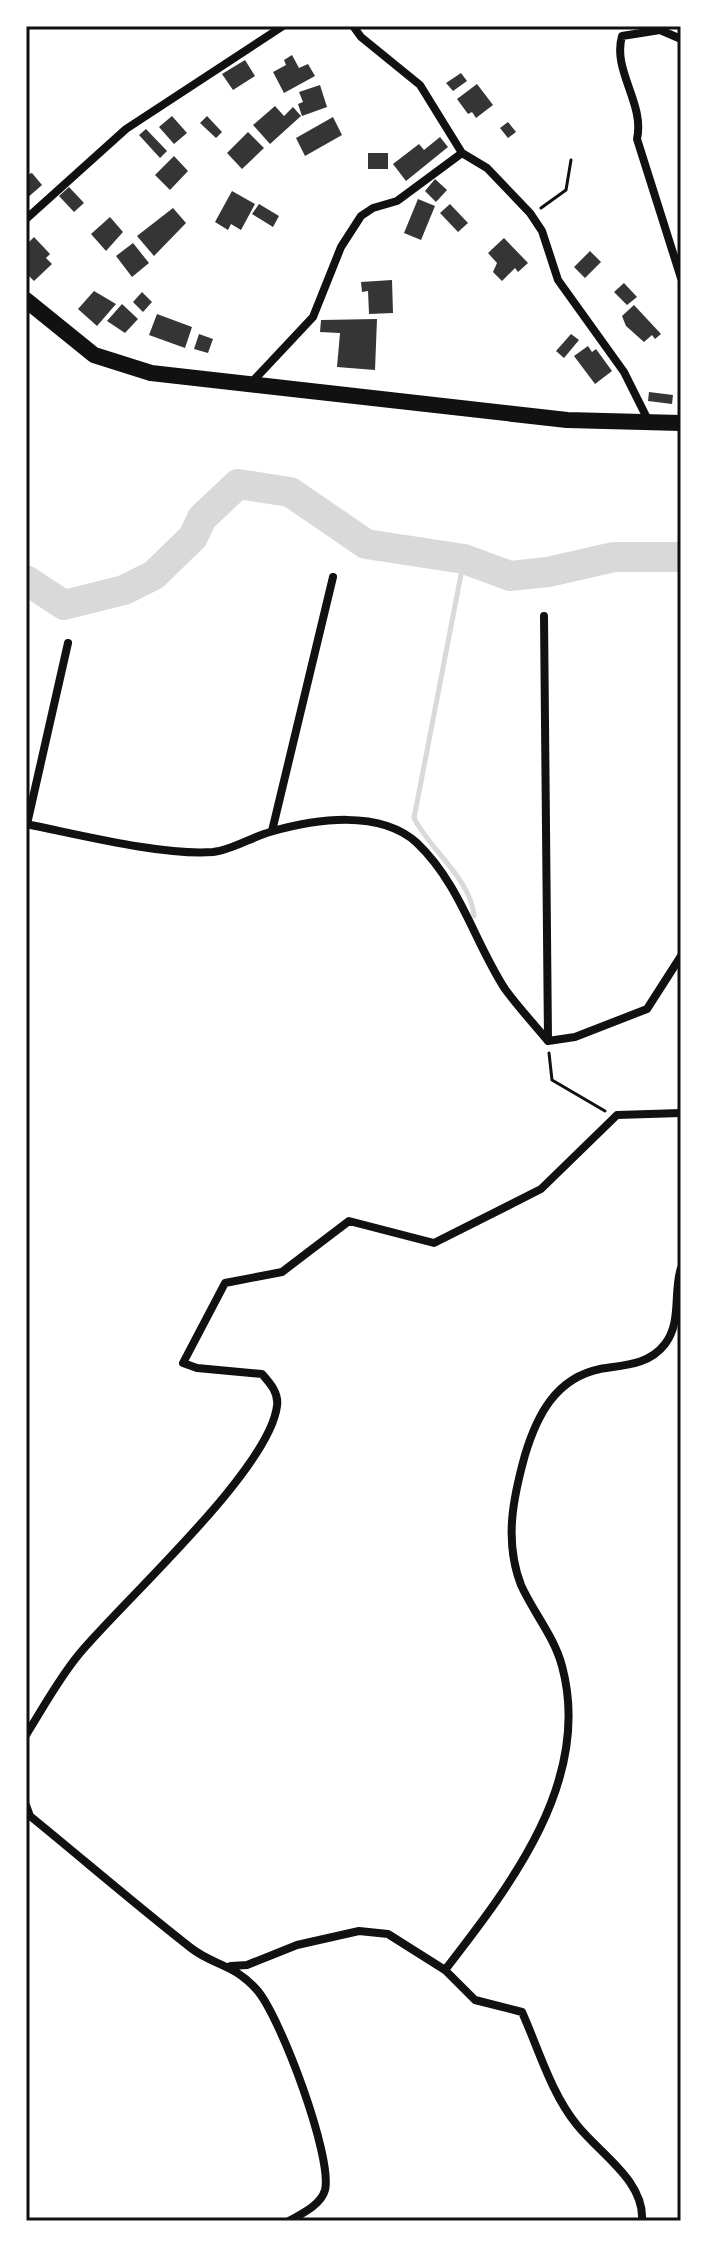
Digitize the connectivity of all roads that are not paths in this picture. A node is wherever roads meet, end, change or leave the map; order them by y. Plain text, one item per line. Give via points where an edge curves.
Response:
1 (283, 26) edge
2 (353, 26) edge
3 (681, 39) edge
4 (462, 153) junction
5 (26, 219) edge
6 (681, 278) edge
7 (26, 300) edge
8 (249, 385) junction
9 (681, 423) edge
10 (649, 424) junction
11 (333, 577) dead end
12 (544, 616) dead end
13 (68, 643) dead end
14 (26, 824) edge
15 (272, 831) junction
16 (681, 956) edge
17 (548, 1041) junction
18 (681, 1113) edge
19 (681, 1268) edge
20 (26, 1735) edge
21 (26, 1805) edge
22 (231, 1966) junction
23 (445, 1970) junction
24 (289, 2221) edge
25 (642, 2221) edge

1 - 5 street via 126,129
2 - 4 street via 420,85
3 - 6 street via 660,30 622,36 618,51 641,122 637,139
4 - 8 street via 397,201 361,216 341,247 313,317
4 - 10 street via 487,168 531,215 542,231 558,280 624,372
7 - 8 highway via 94,355 151,373
8 - 10 highway
9 - 10 highway
11 - 15 street
12 - 17 street
13 - 14 street
14 - 15 street via 216,852
15 - 17 street via 360,819 415,842 445,876 505,988
16 - 17 street via 647,1009 575,1037
18 - 20 street via 615,1116 541,1189 434,1243 349,1221 282,1272 225,1283 183,1363 262,1374 278,1404 271,1427 237,1479 77,1656
19 - 23 street via 676,1319 666,1344 640,1364 597,1370 554,1393 527,1450 514,1496 515,1563 562,1665 567,1738 552,1806 528,1853
21 - 22 street via 30,1816 195,1951
22 - 23 street via 359,1931 388,1934
22 - 24 street via 258,1991 287,2039 325,2165 325,2191
23 - 25 street via 475,2000 522,2012 575,2124 636,2189

